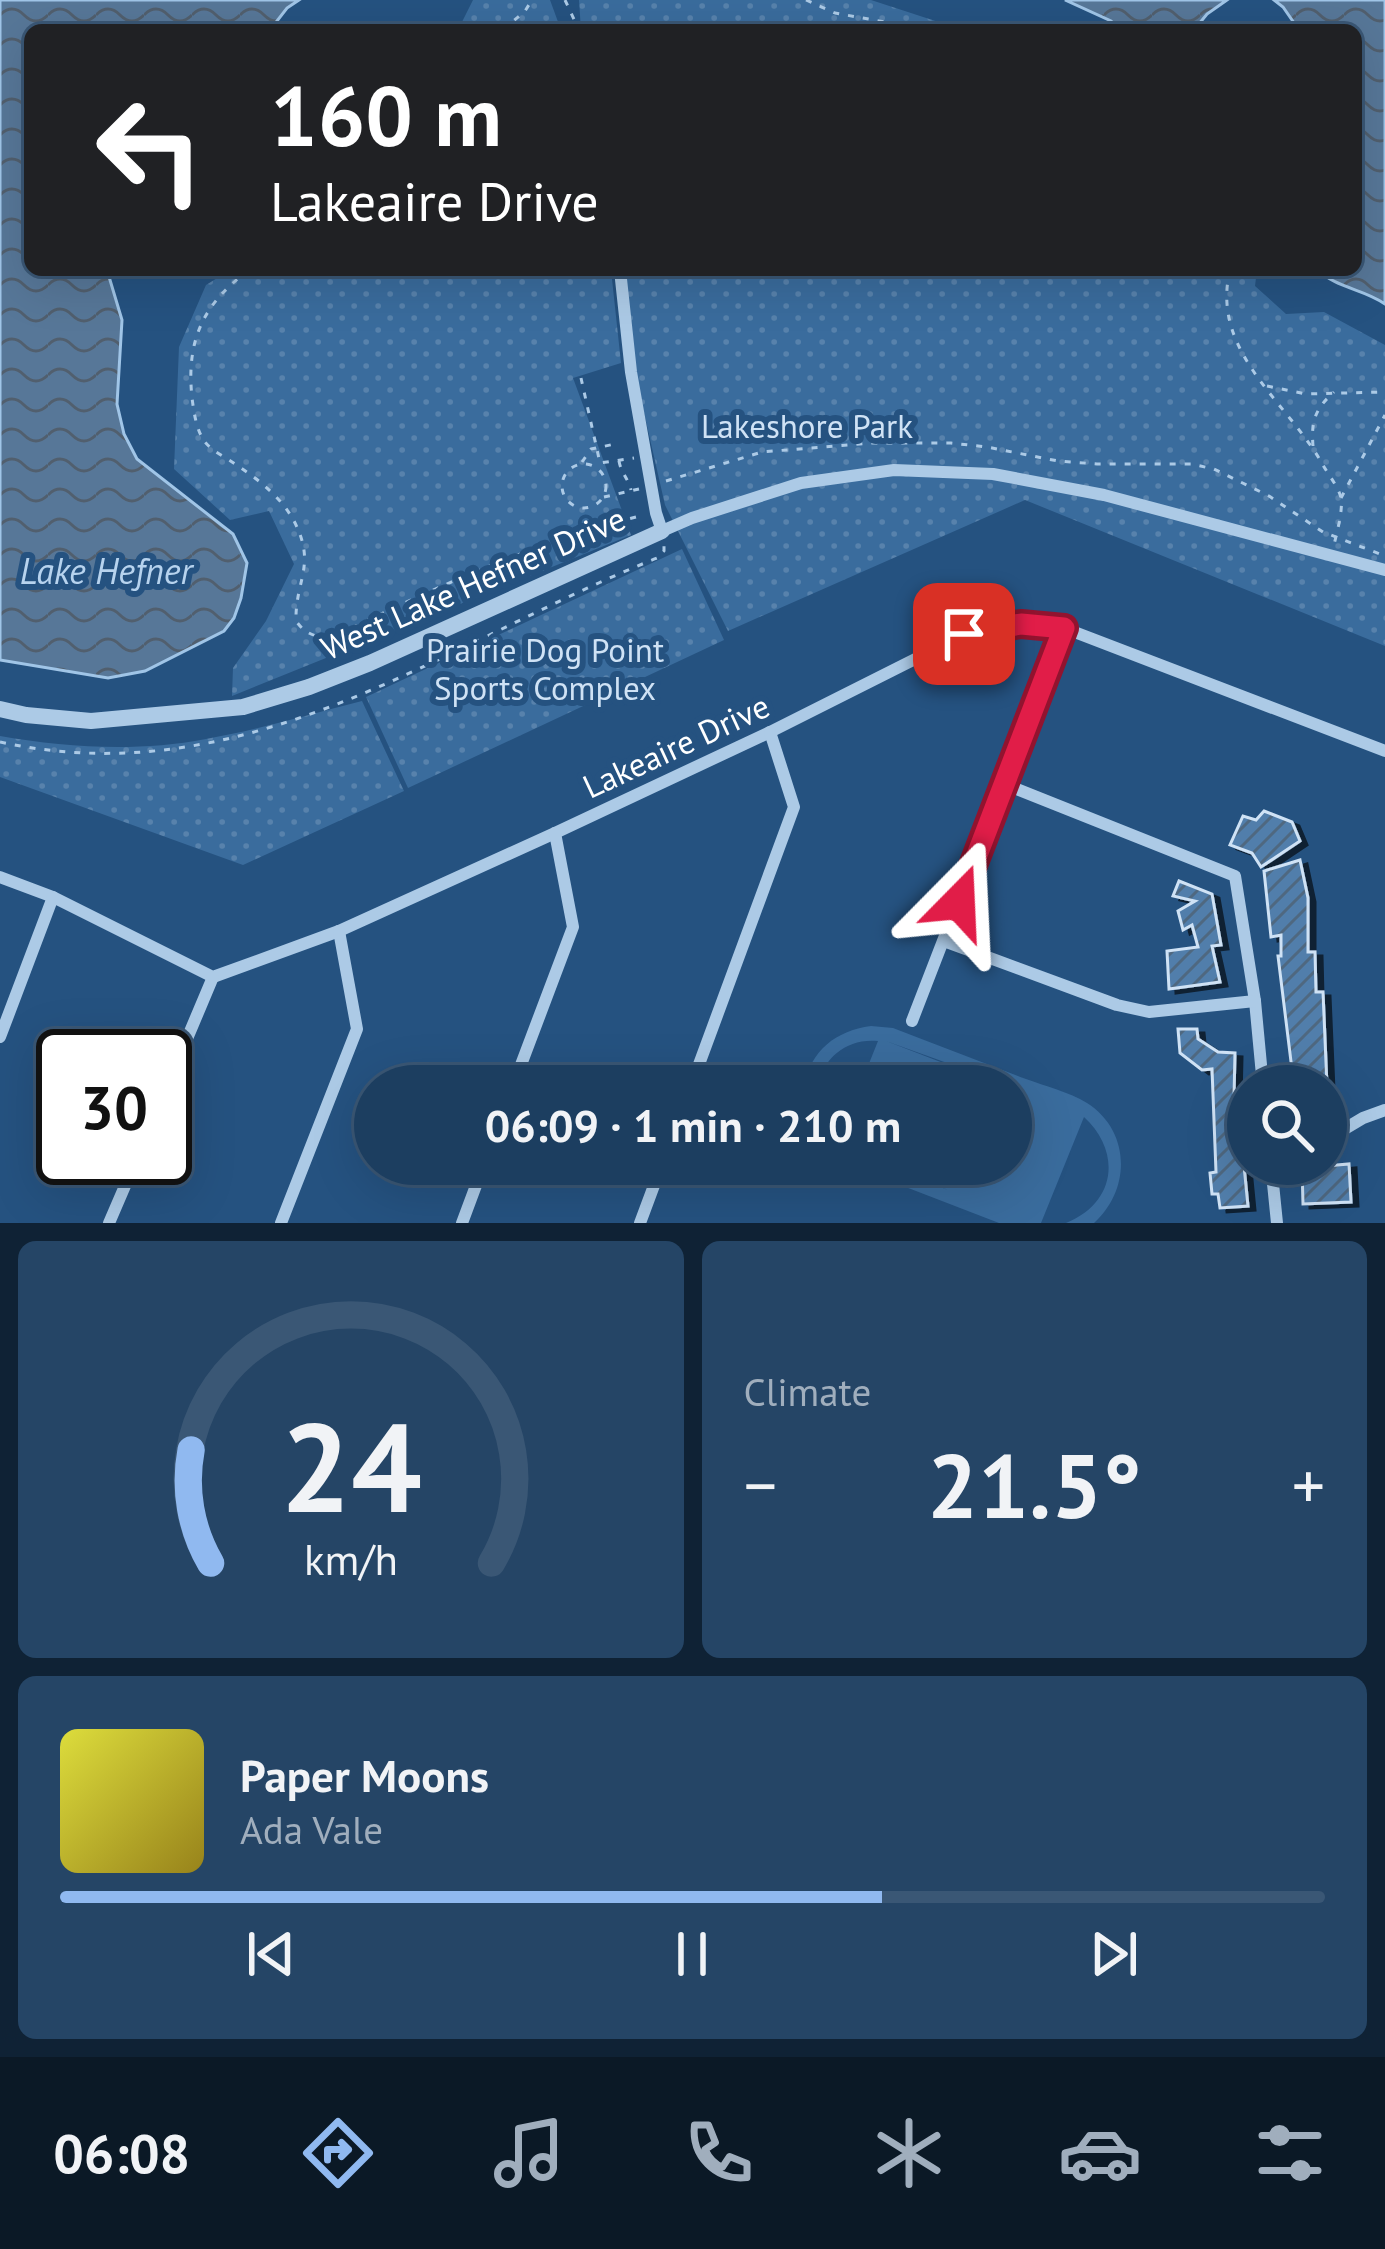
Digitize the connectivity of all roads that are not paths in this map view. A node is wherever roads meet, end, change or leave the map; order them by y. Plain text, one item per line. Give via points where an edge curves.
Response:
1 (621, 276) edge
2 (662, 532) junction
3 (1385, 570) edge
4 (1064, 628) junction
5 (0, 709) edge
6 (770, 733) junction
7 (1385, 752) edge
8 (1004, 784) junction
9 (555, 832) junction
10 (0, 877) edge
11 (53, 897) junction
12 (339, 931) junction
13 (944, 940) junction
14 (213, 977) junction
15 (1255, 1001) junction
16 (912, 1021) dead end
17 (191, 1029) edge
18 (0, 1037) edge
19 (521, 1065) edge
20 (699, 1065) edge
21 (1261, 1065) edge
22 (1385, 1110) edge
23 (1347, 1128) edge
24 (126, 1185) edge
25 (476, 1185) edge
26 (654, 1185) edge
27 (1273, 1185) edge
28 (110, 1223) edge
29 (281, 1223) edge
30 (462, 1223) edge
31 (640, 1223) edge
32 (1276, 1223) edge

1 - 2 street
2 - 3 street, West Lake Hefner Drive via 801,483 894,470 993,474 1104,495
2 - 5 street, West Lake Hefner Drive via 370,663 244,707 91,721
4 - 6 street, Lakeaire Drive via 1021,624 964,634
4 - 7 street, Lakeaire Drive
4 - 8 street
6 - 9 street, Lakeaire Drive
6 - 20 street via 794,807
8 - 13 street
8 - 15 street via 1235,876
9 - 12 street, Lakeaire Drive
9 - 19 street via 573,927
10 - 11 street
11 - 14 street
11 - 18 street
12 - 14 street, Lakeaire Drive
12 - 29 street via 357,1028
13 - 15 street via 1149,1012
13 - 16 street
14 - 17 street
15 - 21 street
22 - 23 street
24 - 28 street
25 - 30 street
26 - 31 street
27 - 32 street

